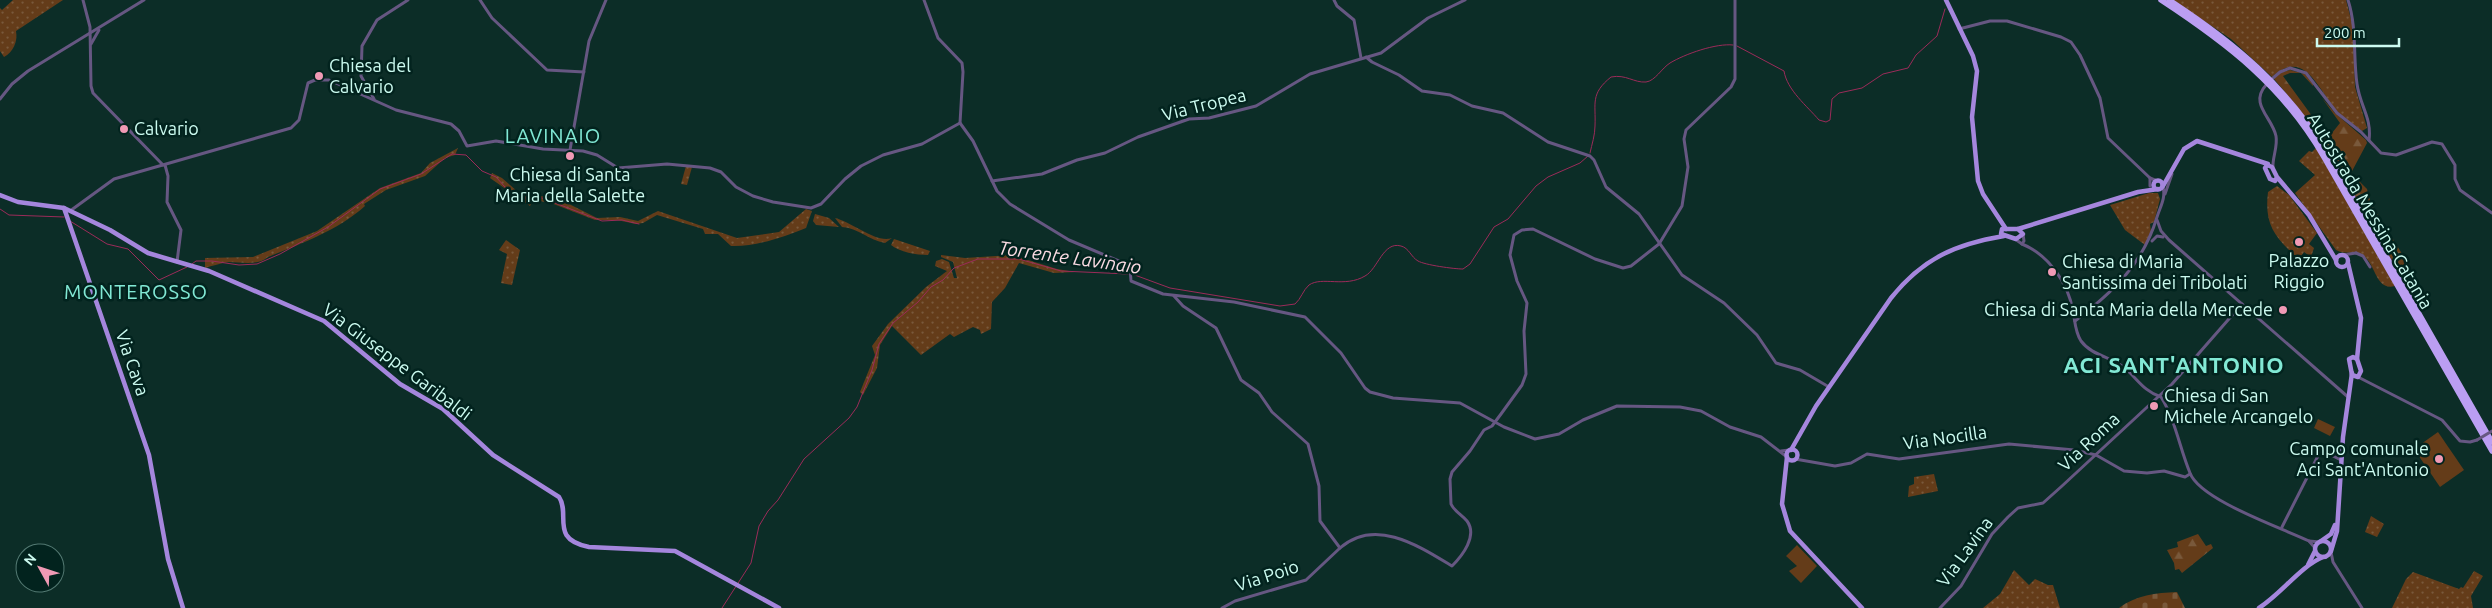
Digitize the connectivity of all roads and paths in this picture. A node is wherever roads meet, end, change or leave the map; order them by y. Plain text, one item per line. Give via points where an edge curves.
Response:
1 (84, 0) edge
2 (144, 0) edge
3 (408, 0) edge
4 (480, 0) edge
5 (606, 0) edge
6 (924, 0) edge
7 (1334, 0) edge
8 (1465, 0) edge
9 (1735, 0) edge
10 (1946, 0) edge
11 (2161, 0) edge
12 (2169, 0) edge
13 (2348, 0) edge
14 (105, 24) junction
15 (90, 27) junction
16 (101, 27) junction
17 (1958, 29) junction
18 (90, 35) junction
19 (90, 47) junction
20 (1366, 57) junction
21 (1361, 58) junction
22 (584, 72) junction
23 (2273, 78) dead end
24 (2266, 85) dead end
25 (0, 99) edge
26 (374, 100) junction
27 (960, 123) junction
28 (2370, 127) junction
29 (2362, 133) junction
30 (2369, 141) junction
31 (570, 150) junction
32 (155, 156) junction
33 (2274, 156) junction
34 (2253, 161) junction
35 (2176, 163) junction
36 (2267, 163) junction
37 (166, 165) junction
38 (153, 168) junction
39 (2273, 169) junction
40 (2266, 170) junction
41 (2172, 172) junction
42 (168, 175) junction
43 (2276, 179) junction
44 (992, 181) junction
45 (2154, 182) junction
46 (2161, 188) junction
47 (2138, 192) junction
48 (0, 195) edge
49 (2163, 199) junction
50 (2162, 205) junction
51 (64, 208) junction
52 (70, 211) junction
53 (2492, 214) edge
54 (67, 220) junction
55 (2157, 220) junction
56 (2035, 225) junction
57 (2018, 229) junction
58 (2003, 230) junction
59 (2154, 230) junction
60 (2161, 231) junction
61 (2023, 234) junction
62 (2004, 236) junction
63 (2163, 237) junction
64 (1987, 238) junction
65 (2014, 239) junction
66 (2169, 240) junction
67 (2023, 243) junction
68 (1659, 244) junction
69 (2328, 244) junction
70 (2146, 247) junction
71 (179, 253) junction
72 (2356, 253) junction
73 (2343, 255) junction
74 (171, 260) junction
75 (2336, 260) junction
76 (177, 262) junction
77 (2348, 263) junction
78 (188, 265) junction
79 (2341, 267) junction
80 (2370, 267) dead end
81 (2350, 279) junction
82 (1174, 296) junction
83 (2242, 304) junction
84 (2075, 321) junction
85 (2354, 358) junction
86 (2361, 371) junction
87 (2352, 373) junction
88 (2357, 378) junction
89 (2374, 384) junction
90 (1829, 387) junction
91 (2350, 390) junction
92 (2157, 397) junction
93 (2349, 398) junction
94 (1502, 414) junction
95 (1490, 418) junction
96 (1495, 422) junction
97 (1802, 431) junction
98 (2492, 431) edge
99 (2492, 442) edge
100 (1790, 450) junction
101 (1780, 451) junction
102 (2492, 451) edge
103 (2096, 455) junction
104 (1787, 457) junction
105 (1797, 457) junction
106 (2342, 460) junction
107 (1785, 474) junction
108 (2188, 474) junction
109 (2041, 504) joint
110 (2337, 521) junction
111 (2282, 527) junction
112 (2309, 541) junction
113 (2320, 542) junction
114 (1340, 548) junction
115 (2315, 550) junction
116 (2331, 552) junction
117 (2323, 558) junction
118 (2333, 562) junction
119 (2304, 570) junction
120 (183, 608) edge
121 (780, 608) edge
122 (1222, 608) edge
123 (1862, 608) edge
124 (1940, 608) edge
125 (2259, 608) edge
126 (2362, 608) edge

1 - 15 street
2 - 14 street
3 - 26 street via 377,20 362,46 361,76
4 - 22 street via 492,18 547,70
5 - 22 street via 591,32
6 - 27 street via 938,38 962,63
7 - 21 street via 1354,20
8 - 20 street, Via Tropea via 1428,18 1384,52
9 - 68 street via 1735,79 1731,87 1686,130 1688,167 1685,197 1681,210
10 - 17 main road
11 - 102 highway, Autostrada Messina-Catania via 2242,58 2272,86 2304,125
12 - 99 highway, Autostrada Messina-Catania via 2248,58 2308,123
13 - 28 street via 2355,24 2357,85
14 - 16 street
14 - 19 street
15 - 16 street
15 - 18 street
16 - 18 street
17 - 45 street via 1990,21 2007,21 2071,42 2100,98 2108,138
17 - 58 main road via 1973,56 1977,71 1972,116 1976,172 1983,194
18 - 19 street
18 - 25 street via 28,71
19 - 32 street via 93,93
20 - 21 street, Via Tropea
20 - 68 street via 1420,90 1450,95 1472,106 1503,113 1548,142 1590,156 1606,187 1639,214
21 - 44 street, Via Tropea via 1310,74 1256,106 1189,120 1042,174
22 - 31 street
23 - 29 street via 2290,68 2303,71 2337,113
24 - 33 street via 2260,94 2260,102 2276,136
26 - 31 street via 400,112 451,124 467,146 493,140 532,148
26 - 37 street via 329,80 312,81 306,86 298,120 291,128
27 - 31 street via 922,144 883,155 861,166 814,208 753,196 736,187 717,170 675,164 618,168 597,155
27 - 44 street via 973,141
28 - 29 street
28 - 30 street
29 - 30 street
30 - 53 street via 2379,152 2392,155 2432,142 2442,144 2455,165 2457,185
32 - 37 street
32 - 37 street
32 - 38 street
33 - 36 street
33 - 39 street
34 - 35 main road via 2197,141 2187,145
34 - 36 main road
34 - 40 main road
35 - 41 main road
35 - 45 main road via 2166,176
36 - 39 main road
36 - 40 main road
37 - 38 street
37 - 42 street
37 - 42 street
38 - 52 street via 110,181
39 - 43 main road
40 - 43 main road via 2270,180
41 - 46 main road
41 - 49 street
42 - 71 street via 167,202 181,230
43 - 69 main road via 2291,193
44 - 82 street via 1005,200 1021,212 1069,240 1124,263 1130,268 1131,281
45 - 46 main road
45 - 46 main road
45 - 47 main road
46 - 47 main road
46 - 49 street
46 - 50 street
47 - 56 main road
48 - 51 main road via 18,202
49 - 50 street
50 - 55 street
51 - 52 main road
51 - 54 main road, Via Cava
52 - 54 main road
52 - 74 main road via 144,251
54 - 120 main road, Via Cava via 149,455 168,559
55 - 59 street
55 - 60 street
56 - 57 main road
56 - 61 main road
57 - 58 main road
57 - 61 main road
58 - 62 main road via 2001,234
58 - 64 main road
59 - 60 street
59 - 63 street
59 - 70 street
60 - 66 street
61 - 65 main road
61 - 67 street
62 - 64 main road
62 - 65 main road
63 - 66 street
63 - 70 street via 2156,236
64 - 90 main road via 1946,252 1906,281
65 - 67 street
66 - 83 street
67 - 84 street via 2054,268 2071,302
68 - 90 street via 1686,279 1724,303 1757,335 1776,363 1800,370
68 - 94 street via 1631,266 1623,268 1533,229 1514,235 1510,255 1527,303 1524,331 1526,374
69 - 73 main road
69 - 75 main road
70 - 84 street via 2117,286
71 - 74 street
71 - 76 street
71 - 78 street
72 - 73 street
72 - 77 street
72 - 80 street via 2363,256
73 - 75 main road
73 - 77 main road
74 - 76 main road
75 - 79 main road
76 - 78 main road
77 - 79 main road
77 - 81 main road
78 - 121 main road, Via Giuseppe Garibaldi via 265,294 329,324 400,384 443,409 492,455 559,497 563,528 578,543 589,547 675,551
79 - 81 main road
81 - 85 main road via 2360,312
82 - 95 street via 1234,302 1305,317 1341,354 1370,392 1393,398 1452,400
82 - 114 street via 1216,328 1241,380 1259,392 1272,412 1308,444 1319,486 1320,522
83 - 92 street, Via Roma
83 - 93 street
84 - 92 street via 2081,341 2123,367 2140,386
85 - 86 main road
85 - 87 main road via 2348,361
86 - 88 main road
86 - 89 street
87 - 88 main road
87 - 91 main road
88 - 89 street
88 - 91 main road
89 - 98 street, bridge via 2442,420 2460,441 2477,440
90 - 97 main road
91 - 93 main road
92 - 103 street, Via Roma
92 - 108 street via 2162,399
93 - 106 main road
94 - 95 street
94 - 96 street
95 - 96 street
96 - 101 street via 1530,438 1541,439 1617,406 1675,407 1705,413 1730,426 1761,436
96 - 114 street, Via Poio via 1481,433 1450,475 1451,504 1468,522 1470,530 1466,549 1452,566 1424,549 1389,535 1353,538
97 - 100 main road
97 - 105 main road
100 - 101 street
100 - 104 main road
100 - 105 main road
101 - 104 street
103 - 105 street, Via Nocilla via 2009,444 1899,459 1867,454 1851,463 1835,466
103 - 108 street, Via Nocilla via 2124,471
103 - 109 street, Via Roma
104 - 105 main road
104 - 107 main road
105 - 107 main road
106 - 110 main road
106 - 111 street via 2321,450
107 - 123 main road via 1782,504 1790,531
108 - 111 street via 2229,505
109 - 124 street, Via Lavina via 2018,508 2008,517 1992,534 1961,586
110 - 113 main road via 2331,534
110 - 116 main road
111 - 112 street
112 - 113 street
112 - 115 street
113 - 115 main road
113 - 116 main road via 2329,544
114 - 122 street, Via Poio via 1306,580 1235,601
115 - 117 main road
115 - 119 main road
116 - 117 main road
116 - 118 street
117 - 118 street
117 - 119 main road
118 - 126 street
119 - 125 main road

